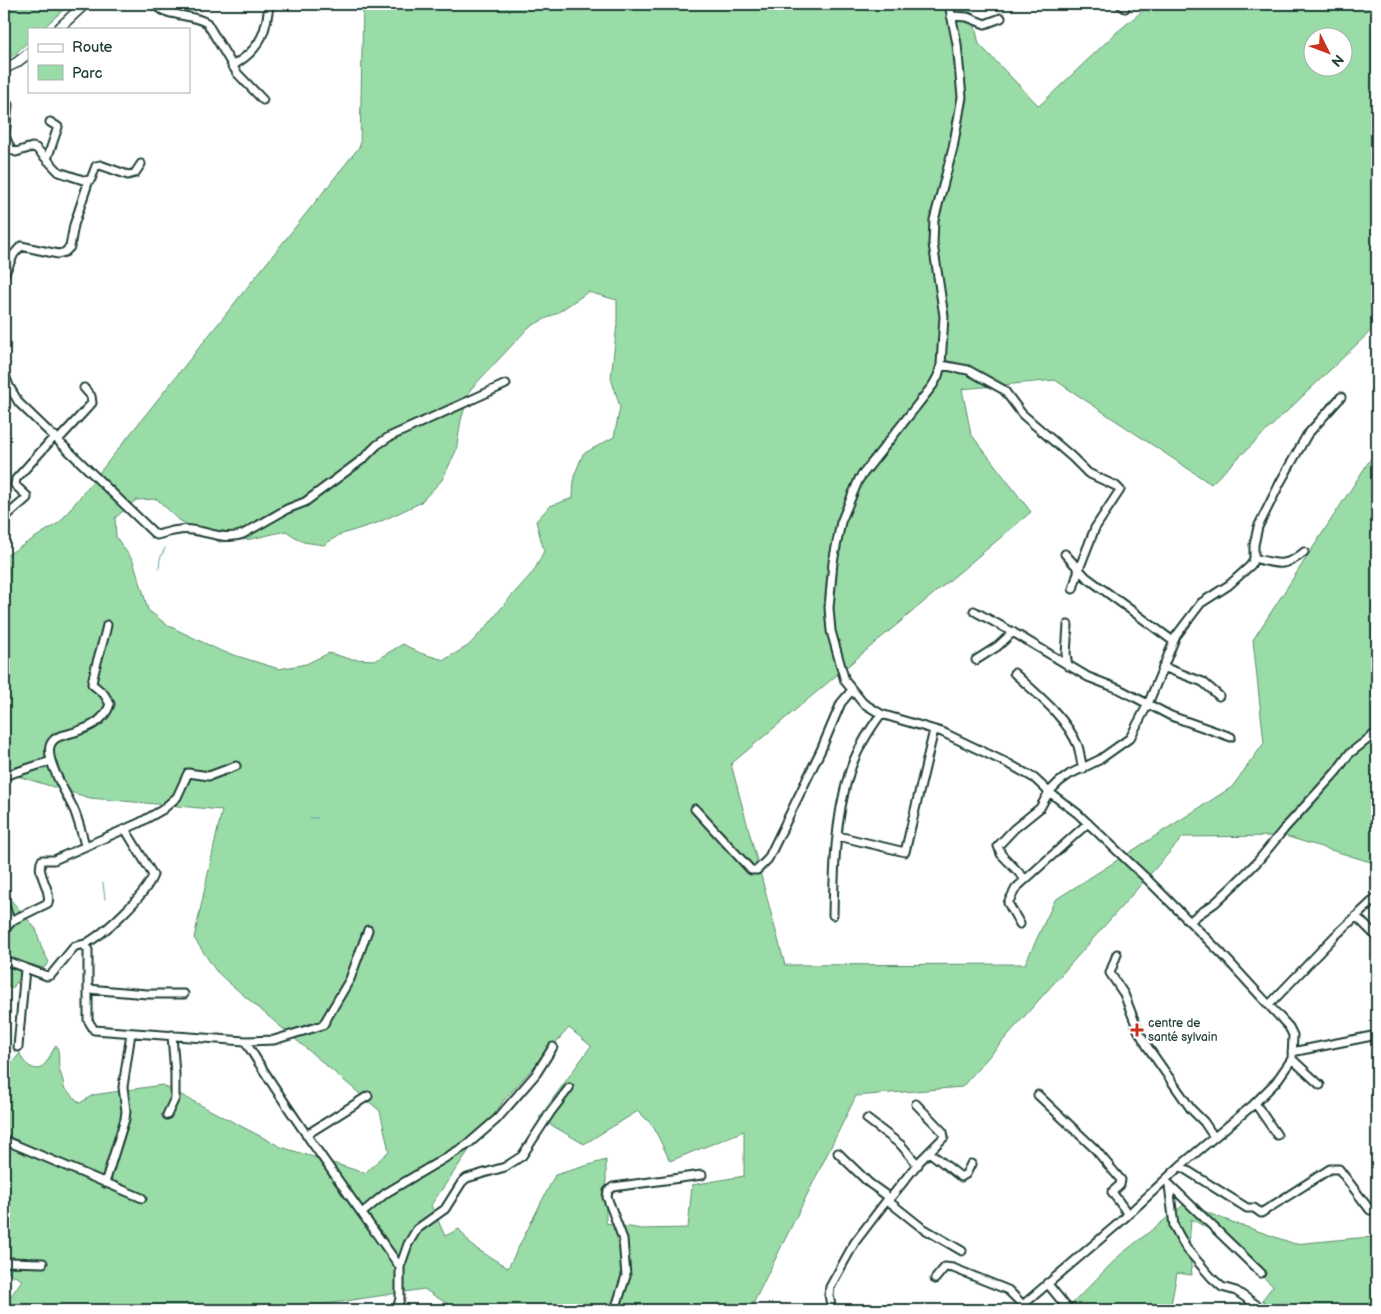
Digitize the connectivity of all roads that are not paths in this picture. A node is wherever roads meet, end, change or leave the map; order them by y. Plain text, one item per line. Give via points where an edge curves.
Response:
1 (86, 4) edge
2 (154, 4) edge
3 (271, 4) edge
4 (950, 4) edge
5 (951, 16) junction
6 (1001, 18) dead end
7 (59, 28) edge
8 (28, 54) edge
9 (232, 66) junction
10 (4, 69) edge
11 (4, 98) edge
12 (263, 100) dead end
13 (50, 122) dead end
14 (7, 149) edge
15 (47, 159) junction
16 (141, 164) dead end
17 (89, 180) junction
18 (4, 275) edge
19 (941, 366) junction
20 (4, 378) edge
21 (506, 384) dead end
22 (84, 388) dead end
23 (1341, 397) dead end
24 (57, 438) junction
25 (4, 518) edge
26 (1304, 552) dead end
27 (1065, 554) dead end
28 (1254, 558) junction
29 (1079, 569) junction
30 (1073, 588) dead end
31 (974, 611) dead end
32 (106, 625) dead end
33 (1068, 625) dead end
34 (1013, 632) junction
35 (1173, 641) junction
36 (976, 660) dead end
37 (1068, 666) junction
38 (1163, 667) junction
39 (1014, 673) dead end
40 (852, 690) junction
41 (1219, 696) dead end
42 (1148, 704) junction
43 (881, 714) junction
44 (934, 730) junction
45 (1377, 732) edge
46 (1231, 737) dead end
47 (51, 762) junction
48 (236, 766) dead end
49 (1083, 769) junction
50 (4, 776) edge
51 (1049, 792) junction
52 (696, 809) dead end
53 (1088, 823) junction
54 (125, 829) junction
55 (838, 836) junction
56 (85, 845) junction
57 (1025, 880) junction
58 (1377, 897) edge
59 (4, 901) edge
60 (833, 915) dead end
61 (1356, 916) junction
62 (10, 922) junction
63 (1190, 922) junction
64 (1020, 924) dead end
65 (4, 930) edge
66 (368, 930) dead end
67 (1377, 937) edge
68 (84, 945) junction
69 (1117, 954) dead end
70 (4, 960) edge
71 (25, 969) junction
72 (88, 989) junction
73 (184, 994) dead end
74 (1269, 1005) junction
75 (130, 1033) junction
76 (172, 1035) junction
77 (1377, 1035) edge
78 (245, 1041) junction
79 (18, 1047) dead end
80 (553, 1047) dead end
81 (1292, 1055) junction
82 (1320, 1086) dead end
83 (569, 1088) dead end
84 (1038, 1095) dead end
85 (368, 1096) dead end
86 (1255, 1103) junction
87 (916, 1104) dead end
88 (167, 1116) dead end
89 (867, 1119) dead end
90 (306, 1135) junction
91 (1277, 1135) dead end
92 (1214, 1137) junction
93 (4, 1140) edge
94 (929, 1152) junction
95 (838, 1153) dead end
96 (918, 1164) junction
97 (971, 1164) dead end
98 (1180, 1166) junction
99 (702, 1176) dead end
100 (105, 1182) junction
101 (1167, 1182) junction
102 (142, 1198) dead end
103 (889, 1199) junction
104 (1370, 1210) dead end
105 (362, 1213) junction
106 (1128, 1214) junction
107 (962, 1251) dead end
108 (43, 1263) dead end
109 (4, 1264) edge
110 (400, 1267) junction
111 (1262, 1273) dead end
112 (935, 1279) dead end
113 (1047, 1283) junction
114 (1023, 1305) junction
115 (1258, 1306) dead end
116 (397, 1310) edge
117 (615, 1310) edge
118 (832, 1310) edge
119 (1016, 1310) edge
120 (1070, 1310) edge

1 - 7 main road
2 - 9 street via 163,11 207,23
3 - 9 street via 260,42 247,57
4 - 5 street
5 - 6 street via 967,17 985,24
5 - 19 street via 962,97 953,148 934,220 933,244 944,316
8 - 10 main road
9 - 12 street
11 - 14 street via 8,104
13 - 15 street via 58,129
14 - 15 street via 16,152 36,148
15 - 17 street via 59,172
16 - 17 street via 135,173 128,175 96,166
17 - 18 street via 70,247 58,254 21,246
19 - 29 street via 968,370 1004,390 1022,414 1088,474 1120,490 1095,528
19 - 40 street via 933,385 859,479 841,522 829,608 841,671
20 - 24 street via 19,402
21 - 24 street via 390,437 304,502 235,537 192,530 158,535
22 - 24 street via 92,396 92,403
23 - 28 street via 1307,435 1281,481 1258,527
24 - 25 street via 15,482 27,498
26 - 28 street via 1284,564
27 - 29 street
28 - 35 street via 1229,585 1201,603
29 - 30 street
29 - 35 street
31 - 34 street
32 - 47 street via 92,684 110,704 107,713 97,723 58,736 50,743 48,754
33 - 37 street
34 - 36 street
34 - 37 street
35 - 38 street
37 - 42 street
38 - 41 street via 1202,682
38 - 42 street
39 - 49 street via 1063,722 1077,746
40 - 43 street via 863,703
40 - 52 street via 841,703 768,860 757,870 751,870
42 - 46 street
42 - 49 street via 1126,742
43 - 44 street
43 - 55 street via 866,735 849,774
44 - 51 street via 1011,765 1034,778
44 - 55 street via 905,852
45 - 63 street via 1349,754 1258,861 1215,903
47 - 50 street
47 - 56 street via 75,813
48 - 54 street via 209,776 188,773 177,797 162,810
49 - 51 street via 1070,774
51 - 53 street
51 - 57 street via 1040,808 998,846 1000,854
53 - 57 street
53 - 63 street
54 - 56 street
54 - 68 street via 153,875 142,895
55 - 60 street
56 - 62 street via 54,860 42,860 40,867 48,903
57 - 64 street via 1008,903
58 - 61 street
59 - 62 street
61 - 67 street
61 - 74 street
62 - 65 street
63 - 74 street
66 - 78 street via 350,979 323,1025 274,1040
68 - 71 street via 74,946 51,975
68 - 72 street via 88,950
69 - 92 street via 1110,972 1124,994 1140,1034
70 - 71 street
71 - 79 street
72 - 73 street
72 - 75 street via 91,1027 97,1031
74 - 81 street via 1293,1035
75 - 76 street
75 - 100 street via 123,1087 125,1119
76 - 78 street
76 - 88 street via 175,1098
77 - 81 street
78 - 90 street
80 - 105 street via 536,1074 497,1118 467,1145 386,1193
81 - 82 street
81 - 86 street via 1276,1082
83 - 110 street via 522,1156 505,1167 462,1182 445,1209 417,1228
84 - 106 street via 1095,1149 1121,1180 1112,1192
85 - 90 street
86 - 91 street
86 - 92 street
87 - 94 street via 943,1132 944,1137
89 - 96 street via 901,1145
90 - 105 street
92 - 98 street
93 - 100 street
94 - 96 street
94 - 97 street via 961,1177
95 - 103 street
96 - 103 street
98 - 101 street
98 - 104 street via 1247,1208 1261,1213 1335,1168 1343,1173
99 - 117 street via 613,1187 608,1191 607,1198 623,1239 626,1276
100 - 102 street
101 - 106 street
101 - 111 street
101 - 115 street via 1174,1226 1186,1248 1222,1287 1236,1291
103 - 107 street via 921,1227
103 - 118 street via 854,1242 830,1287
105 - 110 street
106 - 113 street
108 - 109 street
110 - 116 street
112 - 114 street via 945,1267 953,1268 1008,1290
113 - 114 street
113 - 120 street
114 - 119 street

